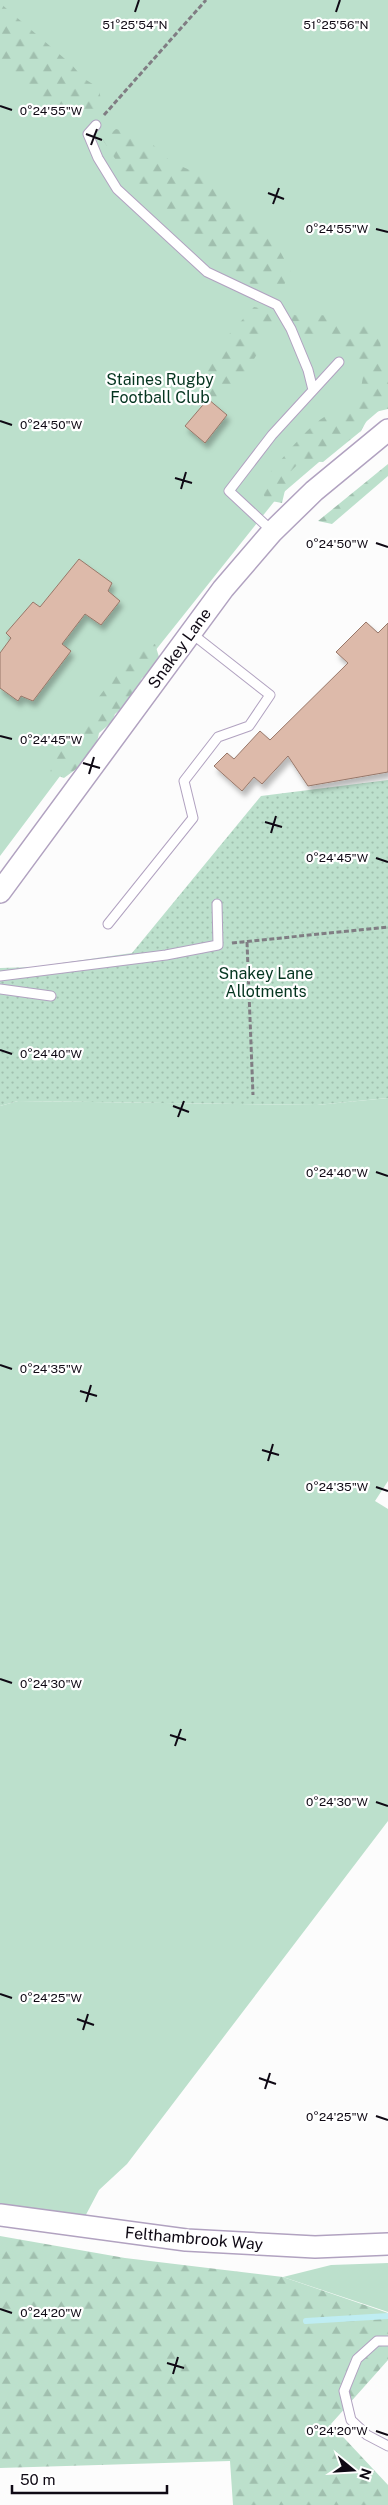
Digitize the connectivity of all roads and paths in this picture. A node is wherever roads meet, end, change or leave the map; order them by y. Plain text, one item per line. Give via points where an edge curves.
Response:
1 (206, 0) edge
2 (96, 125) joint
3 (339, 362) dead end
4 (313, 390) junction
5 (388, 430) edge
6 (272, 532) junction
7 (191, 632) junction
8 (0, 892) edge
9 (216, 904) dead end
10 (108, 924) dead end
11 (388, 927) edge
12 (247, 942) junction
13 (218, 944) junction
14 (0, 976) edge
15 (0, 988) edge
16 (51, 996) dead end
17 (253, 1094) dead end
18 (0, 2215) edge
19 (388, 2244) edge
20 (388, 2341) edge
21 (388, 2446) edge

1 - 2 path
2 - 4 lane via 88,134 116,189 207,272 277,305 291,329
3 - 4 lane
4 - 6 lane via 228,491
5 - 6 street, Snakey Lane via 314,491
6 - 7 street, Snakey Lane
7 - 8 street, Snakey Lane
7 - 10 lane via 270,696 249,726 218,737 184,782 193,818
9 - 13 lane
11 - 12 path
12 - 13 path
12 - 17 path
13 - 14 lane via 166,955
15 - 16 lane
18 - 19 street, Felthambrook Way via 186,2240 314,2247
20 - 21 lane via 377,2341 357,2359 344,2391 351,2420

